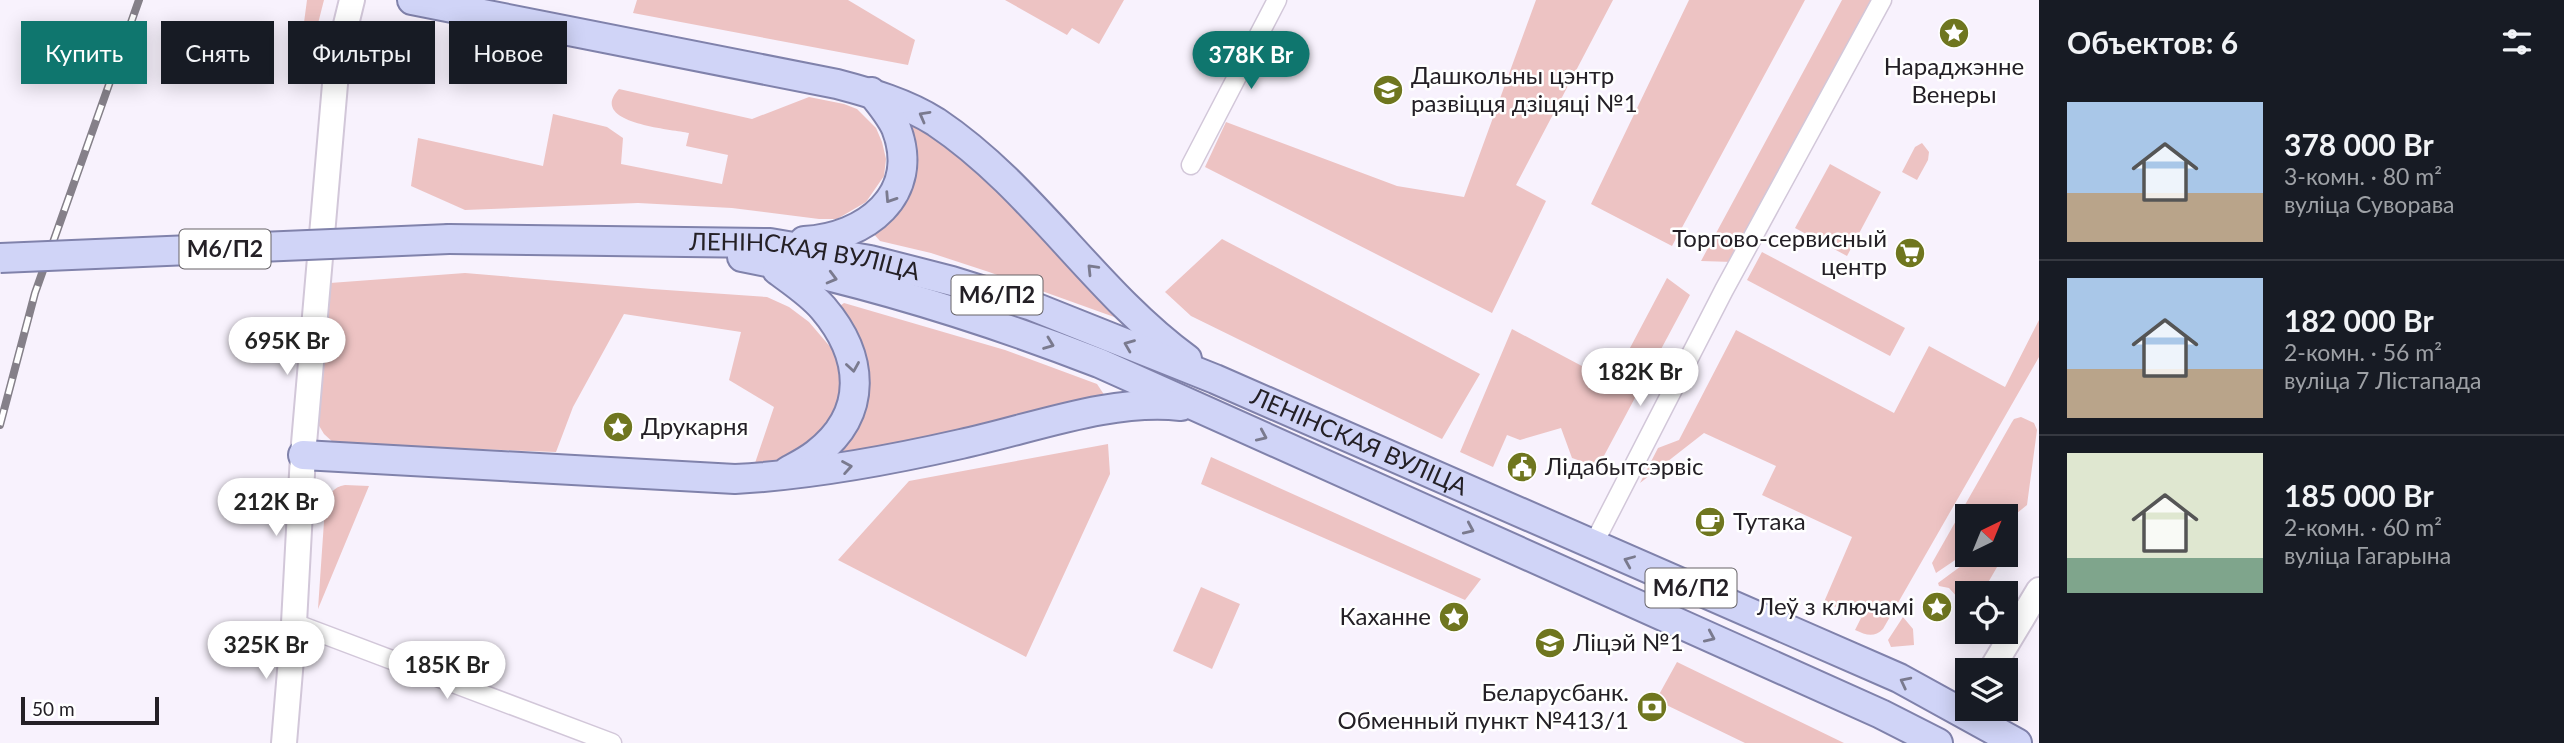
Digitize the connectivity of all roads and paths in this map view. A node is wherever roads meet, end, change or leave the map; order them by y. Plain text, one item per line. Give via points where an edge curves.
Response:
1 (352, 0) edge
2 (412, 0) edge
3 (1276, 0) edge
4 (1882, 0) edge
5 (871, 92) junction
6 (1191, 165) dead end
7 (767, 253) junction
8 (0, 258) edge
9 (1215, 379) junction
10 (1199, 408) junction
11 (303, 455) junction
12 (780, 477) junction
13 (1593, 545) junction
14 (2039, 590) edge
15 (294, 623) junction
16 (1998, 658) edge
17 (1955, 705) edge
18 (1962, 721) edge
19 (1983, 721) edge
20 (284, 743) edge
21 (612, 743) edge
22 (1938, 743) edge
23 (1950, 743) edge
24 (2017, 743) edge

1 - 11 main road via 337,61
2 - 5 main road
3 - 6 street
4 - 13 street
5 -> 7 main road via 896,128 901,173 890,199 872,220 840,236
9 -> 5 main road via 1134,313 999,173 967,146 911,108
7 - 8 main road, ЛЕНІНСКАЯ ВУЛІЦА / М6/П2, bridge via 671,243 449,239
9 -> 7 main road, ЛЕНІНСКАЯ ВУЛІЦА / М6/П2 via 1032,306 952,281 870,260
7 -> 10 main road, ЛЕНІНСКАЯ ВУЛІЦА / М6/П2 via 1030,336
7 -> 12 main road via 822,306 849,347 854,368 855,393 836,435
9 - 13 main road, ЛЕНІНСКАЯ ВУЛІЦА / М6/П2
12 -> 10 main road via 858,465 1118,408 1164,404
10 -> 22 main road, ЛЕНІНСКАЯ ВУЛІЦА / М6/П2
11 - 12 main road via 735,479
11 - 15 main road
17 -> 13 main road, ЛЕНІНСКАЯ ВУЛІЦА / М6/П2
14 - 16 main road
15 - 20 main road
15 - 21 street
18 - 23 main road
19 - 24 main road, ЛЕНІНСКАЯ ВУЛІЦА / М6/П2

